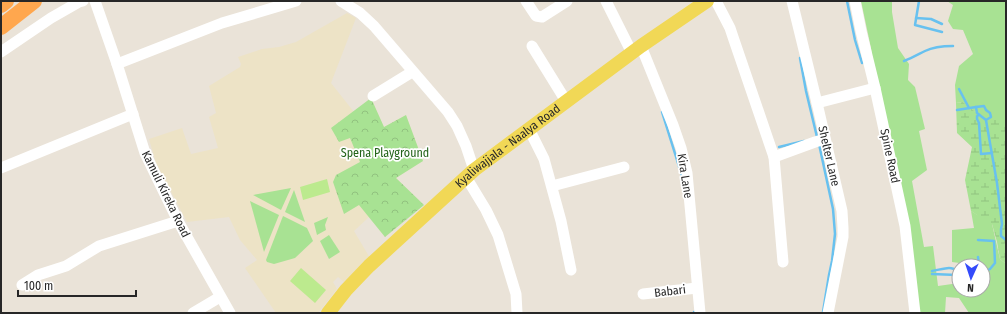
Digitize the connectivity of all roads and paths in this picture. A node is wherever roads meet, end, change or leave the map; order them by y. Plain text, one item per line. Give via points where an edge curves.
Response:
1 (6, 1) edge
2 (34, 1) edge
3 (83, 1) edge
4 (88, 1) edge
5 (95, 1) edge
6 (295, 1) edge
7 (341, 1) edge
8 (526, 1) edge
9 (567, 1) edge
10 (606, 1) edge
11 (792, 1) edge
12 (855, 1) edge
13 (714, 2) edge
14 (1, 5) edge
15 (101, 17) junction
16 (1, 27) edge
17 (532, 46) dead end
18 (636, 50) junction
19 (1, 52) edge
20 (117, 64) junction
21 (412, 72) junction
22 (875, 88) junction
23 (373, 96) dead end
24 (566, 101) junction
25 (817, 103) junction
26 (133, 114) junction
27 (529, 129) junction
28 (821, 141) junction
29 (774, 157) junction
30 (624, 167) dead end
31 (1, 168) edge
32 (470, 173) junction
33 (552, 186) junction
34 (178, 221) junction
35 (783, 262) dead end
36 (571, 270) dead end
37 (22, 285) dead end
38 (697, 288) junction
39 (643, 294) dead end
40 (220, 296) junction
41 (193, 313) edge
42 (230, 313) edge
43 (328, 313) edge
44 (517, 313) edge
45 (700, 313) edge
46 (828, 313) edge
47 (915, 313) edge

1 - 14 highway
2 - 16 highway
3 - 19 street via 51,18
4 - 15 street via 93,4 98,18
5 - 15 street, Kamuli Kireka Road
6 - 20 street via 222,23
7 - 21 street via 374,26
8 - 9 street via 538,17
10 - 18 street, Kira Lane
11 - 25 street, Shelter Lane
12 - 22 street, Spine Road
13 - 18 main road, Kyaliwajjala - Naalya Road
13 - 29 street via 733,37
15 - 20 street, Kamuli Kireka Road
17 - 24 street
18 - 24 main road, Kyaliwajjala - Naalya Road
18 - 38 street, Kira Lane via 673,125 681,148 687,173
20 - 26 street, Kamuli Kireka Road
21 - 23 street
21 - 32 street via 448,112 457,126 466,146
22 - 25 street
22 - 47 street, Spine Road via 905,226
24 - 27 main road, Kyaliwajjala - Naalya Road
25 - 28 street, Shelter Lane
26 - 31 street
26 - 34 street, Kamuli Kireka Road via 145,153
27 - 32 main road, Kyaliwajjala - Naalya Road
27 - 33 street via 544,159
28 - 29 street
28 - 46 street, Shelter Lane via 842,211 843,228
29 - 35 street
30 - 33 street
32 - 43 main road, Kyaliwajjala - Naalya Road via 369,266
32 - 44 street via 498,235 516,294
33 - 36 street
34 - 37 street via 99,246 66,266 38,275
34 - 40 street, Kamuli Kireka Road
38 - 39 street, Babari
38 - 45 street, Kira Lane
40 - 41 street
40 - 42 street, Kamuli Kireka Road

